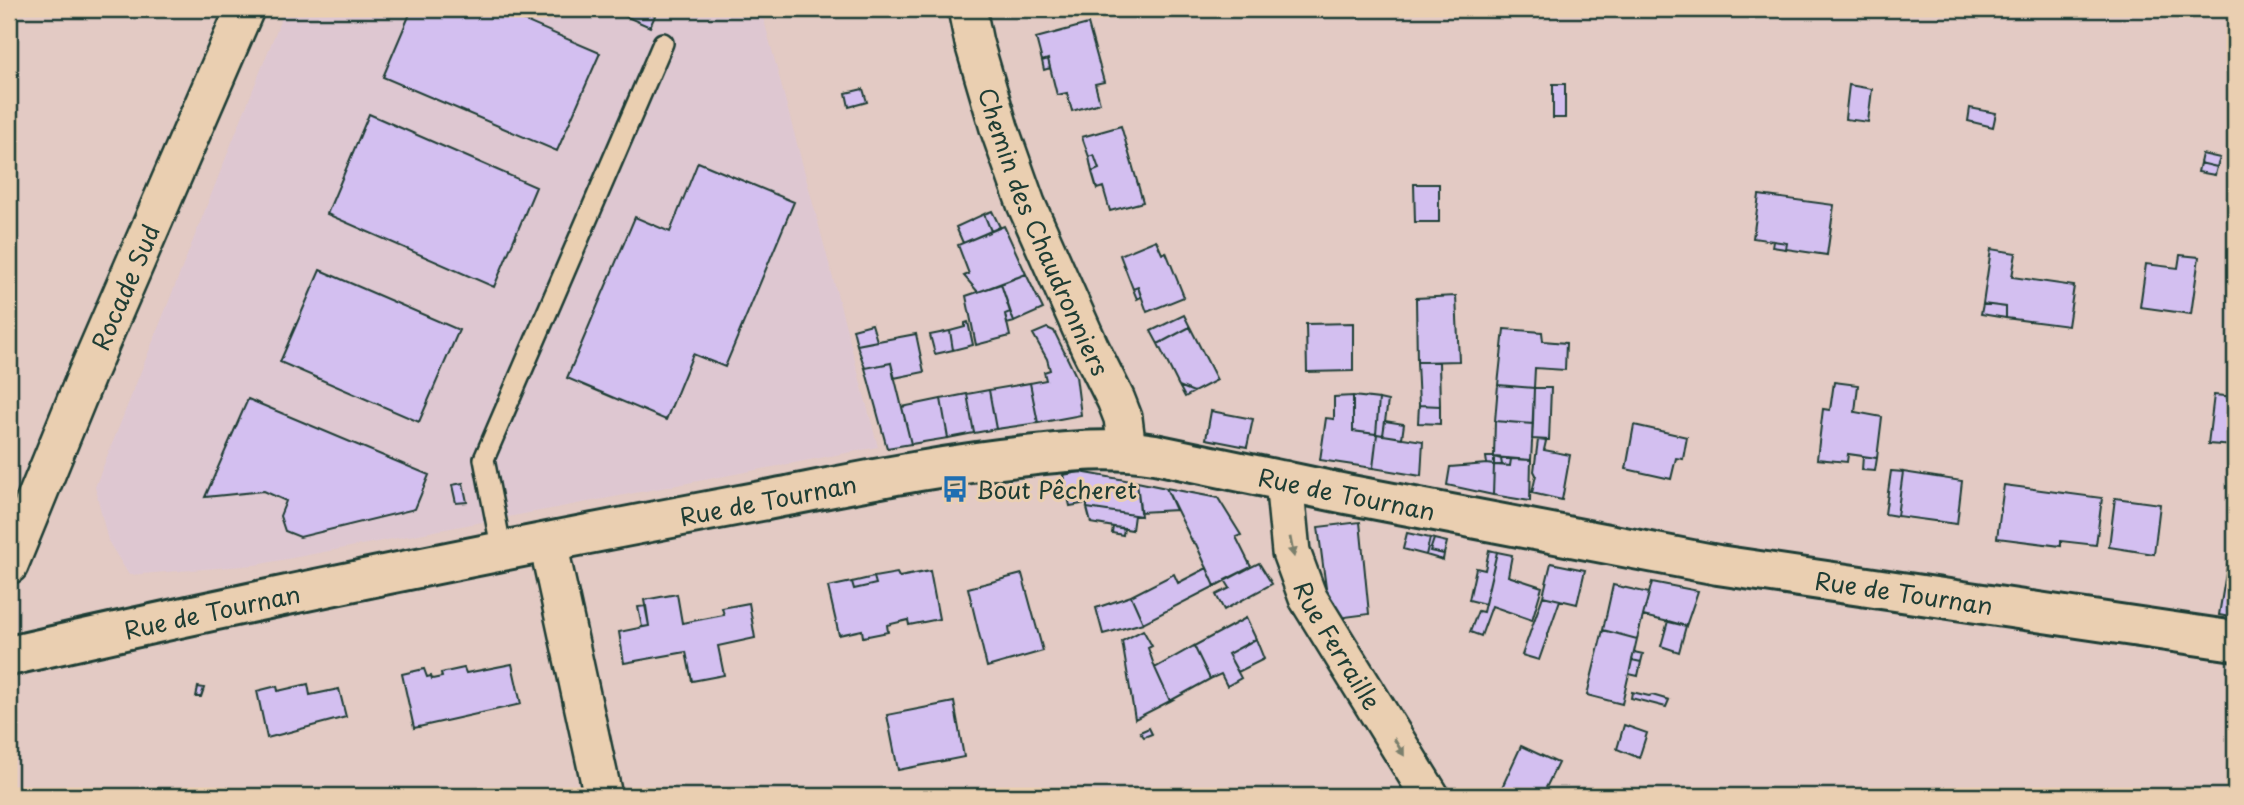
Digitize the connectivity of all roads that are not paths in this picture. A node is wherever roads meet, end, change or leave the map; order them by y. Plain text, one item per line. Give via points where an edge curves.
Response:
1 (245, 9) edge
2 (967, 9) edge
3 (663, 43) dead end
4 (1127, 450) junction
5 (1284, 480) junction
6 (548, 543) junction
7 (502, 552) junction
8 (9, 565) edge
9 (2235, 641) edge
10 (9, 656) edge
11 (603, 796) edge
12 (1430, 796) edge

1 - 8 street, Rocade Sud via 86,374
2 - 4 street, Chemin des Chaudronniers via 999,128 1026,204 1116,400
3 - 7 lane via 484,459
4 - 5 street, Rue de Tournan
4 - 6 street, Rue de Tournan via 1096,449 942,466
5 - 9 street, Rue de Tournan via 1718,565
5 -> 12 street, Rue Ferraille via 1291,552 1308,598
6 - 7 street, Rue de Tournan
6 - 11 street
7 - 10 street, Rue de Tournan

